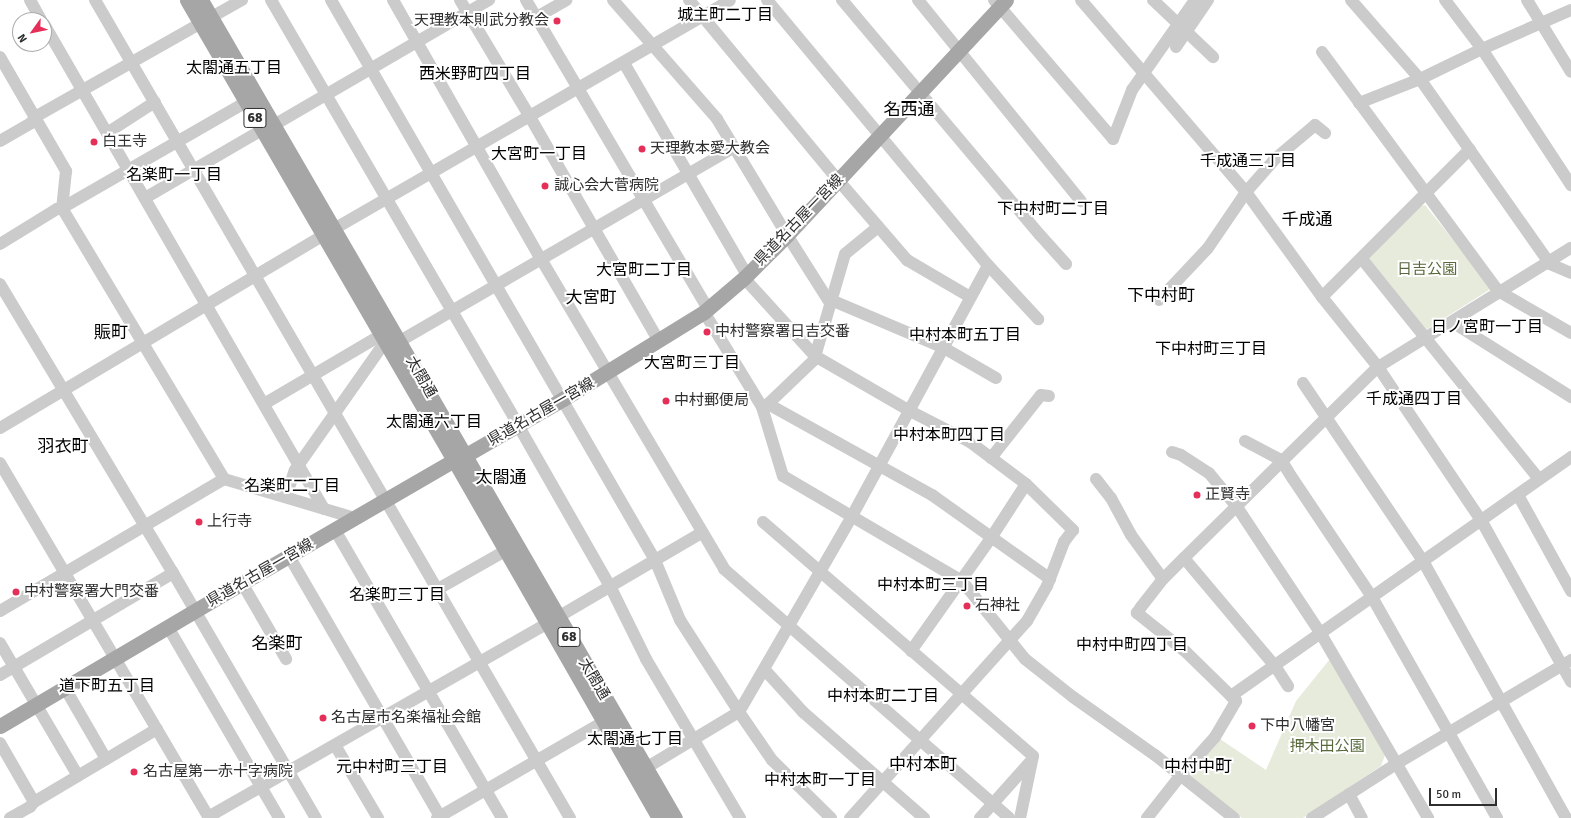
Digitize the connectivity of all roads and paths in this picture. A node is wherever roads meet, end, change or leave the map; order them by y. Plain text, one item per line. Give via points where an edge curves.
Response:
1 (30, 0) edge
2 (96, 0) edge
3 (187, 0) edge
4 (202, 0) edge
5 (242, 0) edge
6 (272, 0) edge
7 (331, 0) edge
8 (393, 0) edge
9 (460, 0) edge
10 (489, 0) edge
11 (526, 0) edge
12 (566, 0) edge
13 (613, 0) edge
14 (689, 0) edge
15 (730, 0) edge
16 (767, 0) edge
17 (842, 0) edge
18 (918, 0) edge
19 (1081, 0) edge
20 (1153, 0) edge
21 (1195, 0) edge
22 (1208, 0) edge
23 (1351, 0) edge
24 (1445, 0) edge
25 (1527, 0) edge
26 (1000, 2) edge
27 (1571, 10) edge
28 (37, 12) edge
29 (467, 13) junction
30 (703, 16) junction
31 (536, 17) junction
32 (206, 20) junction
33 (1541, 23) junction
34 (1183, 28) junction
35 (52, 38) edge
36 (418, 42) junction
37 (652, 46) junction
38 (1176, 47) dead end
39 (960, 49) junction
40 (1482, 49) junction
41 (1322, 52) dead end
42 (0, 57) edge
43 (1213, 57) dead end
44 (133, 62) junction
45 (624, 63) junction
46 (370, 69) junction
47 (1144, 72) junction
48 (1571, 72) edge
49 (1420, 79) junction
50 (579, 88) junction
51 (82, 91) junction
52 (919, 93) junction
53 (326, 95) junction
54 (155, 102) junction
55 (246, 102) junction
56 (1359, 103) junction
57 (530, 116) junction
58 (35, 117) junction
59 (268, 128) junction
60 (107, 133) junction
61 (1325, 133) dead end
62 (879, 136) junction
63 (0, 141) edge
64 (178, 142) junction
65 (477, 147) junction
66 (734, 147) junction
67 (1470, 149) junction
68 (194, 169) junction
69 (129, 170) junction
70 (432, 173) junction
71 (687, 174) junction
72 (838, 180) junction
73 (1571, 185) edge
74 (1246, 192) junction
75 (1426, 194) junction
76 (145, 198) junction
77 (386, 199) junction
78 (642, 200) junction
79 (1081, 201) dead end
80 (62, 208) junction
81 (878, 227) junction
82 (594, 228) junction
83 (328, 232) junction
84 (787, 234) junction
85 (0, 244) edge
86 (1571, 248) edge
87 (541, 259) junction
88 (1362, 259) junction
89 (1548, 261) junction
90 (1066, 264) dead end
91 (988, 265) junction
92 (1571, 273) edge
93 (255, 276) junction
94 (746, 276) junction
95 (0, 284) edge
96 (497, 285) junction
97 (1500, 292) junction
98 (970, 297) junction
99 (1322, 297) junction
100 (1159, 300) dead end
101 (831, 302) junction
102 (207, 304) junction
103 (452, 311) junction
104 (706, 311) junction
105 (1038, 320) dead end
106 (1452, 322) junction
107 (1571, 333) edge
108 (1426, 338) junction
109 (389, 339) junction
110 (659, 341) junction
111 (142, 343) junction
112 (944, 348) junction
113 (815, 356) junction
114 (1378, 367) junction
115 (608, 372) junction
116 (312, 376) junction
117 (996, 378) dead end
118 (1303, 383) dead end
119 (63, 390) junction
120 (1049, 396) dead end
121 (1571, 397) edge
122 (563, 399) junction
123 (264, 404) junction
124 (765, 405) junction
125 (910, 411) junction
126 (335, 414) junction
127 (1326, 418) junction
128 (518, 425) junction
129 (0, 428) edge
130 (1245, 441) dead end
131 (1172, 452) dead end
132 (460, 457) junction
133 (1571, 457) edge
134 (991, 458) junction
135 (1281, 460) junction
136 (0, 463) edge
137 (299, 465) junction
138 (878, 465) junction
139 (224, 479) junction
140 (1096, 479) dead end
141 (1539, 479) junction
142 (1026, 484) junction
143 (1518, 494) junction
144 (286, 497) junction
145 (385, 500) junction
146 (1237, 507) junction
147 (324, 509) junction
148 (852, 516) junction
149 (355, 518) junction
150 (1481, 520) junction
151 (763, 522) dead end
152 (144, 524) junction
153 (335, 530) junction
154 (701, 532) junction
155 (991, 538) junction
156 (505, 550) junction
157 (289, 556) junction
158 (1184, 558) junction
159 (655, 560) junction
160 (1423, 561) junction
161 (819, 571) junction
162 (65, 572) junction
163 (173, 573) junction
164 (1050, 579) junction
165 (1163, 579) junction
166 (962, 581) junction
167 (242, 583) junction
168 (610, 586) junction
169 (438, 589) junction
170 (1571, 591) edge
171 (1372, 597) junction
172 (0, 611) edge
173 (195, 611) junction
174 (94, 620) junction
175 (553, 620) junction
176 (789, 626) junction
177 (168, 627) junction
178 (1320, 634) junction
179 (1010, 639) junction
180 (0, 642) edge
181 (911, 651) junction
182 (115, 658) junction
183 (286, 659) dead end
184 (479, 662) junction
185 (1566, 662) edge
186 (15, 666) junction
187 (1275, 666) junction
188 (765, 670) junction
189 (0, 675) edge
190 (1571, 682) edge
191 (1288, 686) dead end
192 (65, 688) junction
193 (429, 691) junction
194 (961, 693) junction
195 (1231, 696) junction
196 (1502, 700) junction
197 (37, 704) junction
198 (739, 712) junction
199 (383, 717) junction
200 (603, 722) junction
201 (0, 726) edge
202 (157, 729) junction
203 (1449, 732) junction
204 (694, 740) junction
205 (920, 740) junction
206 (0, 743) edge
207 (335, 745) junction
208 (106, 759) junction
209 (536, 760) junction
210 (1032, 760) junction
211 (1396, 764) junction
212 (646, 768) junction
213 (289, 771) junction
214 (1181, 775) junction
215 (78, 776) junction
216 (883, 782) junction
217 (261, 787) junction
218 (486, 790) junction
219 (1349, 794) junction
220 (34, 802) junction
221 (993, 803) junction
222 (440, 817) edge
223 (10, 818) edge
224 (209, 818) edge
225 (279, 818) edge
226 (316, 818) edge
227 (378, 818) edge
228 (502, 818) edge
229 (570, 818) edge
230 (658, 818) edge
231 (675, 818) edge
232 (740, 818) edge
233 (831, 818) edge
234 (850, 818) edge
235 (924, 818) edge
236 (980, 818) edge
237 (1009, 818) edge
238 (1020, 818) edge
239 (1148, 818) edge
240 (1234, 818) edge
241 (1312, 818) edge
242 (1362, 818) edge
243 (1428, 818) edge
244 (1497, 818) edge
245 (1566, 818) edge

1 - 28 street
2 - 44 street
3 - 32 main road, 太閤通 / 68
4 - 32 main road, 太閤通 / 68
5 - 32 street
6 - 53 street
7 - 46 street
8 - 36 street
9 - 29 street
10 - 29 street
11 - 31 street
12 - 31 street
13 - 37 street
14 - 30 street
15 - 30 street
16 - 62 street
17 - 52 street
18 - 39 street
19 - 47 street
20 - 34 street
21 - 34 street
22 - 34 street
23 - 49 street
24 - 40 street
25 - 33 street
26 - 39 main road, 県道名古屋一宮線
26 - 47 street via 1113,139 1132,90
27 - 33 street
29 - 36 street
29 - 57 street
30 - 37 street
30 - 72 street
31 - 50 street
32 - 44 street
32 - 55 main road, 太閤通 / 68
32 - 59 main road, 太閤通 / 68
33 - 40 street
33 - 48 street
34 - 38 street
34 - 43 street
34 - 47 street
35 - 51 street
36 - 46 street
36 - 65 street
37 - 45 street
37 - 66 street via 717,119
39 - 52 main road, 県道名古屋一宮線
39 - 79 street
40 - 49 street
40 - 73 street
41 - 56 street
42 - 58 street
44 - 51 street
44 - 54 street
45 - 50 street
45 - 71 street
46 - 53 street
46 - 70 street
47 - 74 street
49 - 56 street
49 - 67 street
50 - 57 street
50 - 78 street
51 - 58 street
51 - 60 street
52 - 62 main road, 県道名古屋一宮線
52 - 90 street
53 - 59 street
53 - 77 street
54 - 60 street
54 - 64 street
55 - 59 main road, 太閤通 / 68
55 - 64 street
56 - 75 street
57 - 65 street
57 - 82 street
58 - 63 street via 30,123
58 - 80 street via 66,171
59 - 68 street
59 - 83 main road, 太閤通 / 68
60 - 69 street
61 - 74 street via 1315,125 1276,158
62 - 72 main road, 県道名古屋一宮線
62 - 91 street
64 - 68 street
64 - 69 street
65 - 70 street
65 - 87 street
66 - 71 street
66 - 84 street
67 - 75 street
67 - 89 street
68 - 76 street
68 - 93 street
69 - 76 street
69 - 80 street
70 - 77 street
70 - 96 street
71 - 78 street
71 - 94 street
72 - 81 street
72 - 84 main road, 県道名古屋一宮線
74 - 99 street
74 - 100 street via 1208,248
75 - 88 street
75 - 97 street
76 - 102 street
77 - 83 street
77 - 103 street
78 - 82 street
78 - 104 street
80 - 85 street
80 - 111 street
81 - 98 street via 908,260
81 - 101 street via 845,254
82 - 87 street
82 - 110 street
83 - 93 street
83 - 109 main road, 太閤通 / 68
84 - 94 main road, 県道名古屋一宮線
84 - 101 street
86 - 89 street
87 - 96 street
87 - 115 street
88 - 99 street
88 - 108 street
89 - 92 street
89 - 97 street
91 - 98 street
91 - 105 street
93 - 102 street
93 - 116 street
94 - 104 main road, 県道名古屋一宮線
94 - 113 street
95 - 119 street
96 - 103 street
96 - 122 street
97 - 106 street
97 - 107 street
98 - 112 street
99 - 114 street
101 - 112 street
101 - 113 street
102 - 111 street
102 - 123 street
103 - 109 street
103 - 128 street
104 - 110 main road, 県道名古屋一宮線
104 - 124 street
106 - 108 street
106 - 121 street
108 - 114 street
108 - 141 street
109 - 116 street
109 - 126 street
109 - 132 main road, 太閤通 / 68
110 - 115 main road, 県道名古屋一宮線
111 - 119 street
111 - 139 street
112 - 117 street
112 - 125 street
113 - 124 street via 814,360
113 - 125 street
114 - 127 street
114 - 150 street
115 - 122 main road, 県道名古屋一宮線
115 - 154 street
116 - 123 street
116 - 126 street
118 - 127 street
119 - 129 street
119 - 152 street
120 - 134 street via 1041,395
122 - 128 main road, 県道名古屋一宮線
122 - 159 street
123 - 137 street
124 - 138 street
124 - 148 street via 783,476
125 - 134 street via 961,437
125 - 138 street
126 - 137 street
126 - 145 street
127 - 135 street
127 - 160 street
128 - 132 main road, 県道名古屋一宮線
128 - 168 street
130 - 135 street
131 - 146 street via 1209,473
132 - 145 main road, 県道名古屋一宮線
132 - 156 main road, 太閤通 / 68
132 - 175 main road, 太閤通 / 68
133 - 141 street
134 - 142 street
135 - 146 street
135 - 171 street
136 - 162 street
137 - 144 street
137 - 147 street
138 - 148 street
138 - 155 street via 932,495
139 - 144 street
139 - 152 street
140 - 165 street via 1111,498 1131,535
141 - 143 street
142 - 155 street
142 - 164 street via 1073,530 1064,542
143 - 150 street
143 - 170 street
144 - 147 street
145 - 149 main road, 県道名古屋一宮線
145 - 169 street
146 - 158 street
146 - 178 street
147 - 149 street
148 - 161 street
148 - 166 street
149 - 153 main road, 県道名古屋一宮線
150 - 160 street
150 - 185 street
151 - 161 street
152 - 162 street
152 - 163 street
153 - 157 main road, 県道名古屋一宮線
153 - 193 street
154 - 159 street
154 - 176 street via 724,569
155 - 164 street
155 - 166 street
156 - 169 street
156 - 175 main road, 太閤通 / 68
157 - 167 main road, 県道名古屋一宮線
157 - 199 street
158 - 165 street
158 - 187 street
159 - 168 street
159 - 198 street via 680,620
160 - 171 street
160 - 196 street
161 - 176 street
161 - 181 street
162 - 172 street
162 - 174 street
163 - 173 street
163 - 174 street
164 - 179 street via 1027,621
165 - 195 street via 1137,613 1186,652
166 - 179 street
166 - 181 street
167 - 173 main road, 県道名古屋一宮線
167 - 183 street
168 - 175 street
168 - 204 street via 646,660
169 - 184 street
171 - 178 street
171 - 203 street
173 - 177 main road, 県道名古屋一宮線
173 - 213 street
174 - 182 street
174 - 186 street
175 - 184 street
175 - 200 main road, 太閤通 / 68
175 - 212 main road, 太閤通 / 68
176 - 188 street
176 - 205 street
177 - 182 main road, 県道名古屋一宮線
177 - 217 street
178 - 187 street
178 - 211 street
179 - 194 street
179 - 214 street via 1030,663
180 - 186 street
181 - 194 street
182 - 192 main road, 県道名古屋一宮線
182 - 202 street
184 - 193 street
184 - 209 street
185 - 190 street
185 - 196 street
186 - 189 street
186 - 197 street
187 - 191 street
187 - 195 street
188 - 198 street
188 - 216 street via 803,712
192 - 197 main road, 県道名古屋一宮線
192 - 208 street
193 - 199 street
193 - 218 street
194 - 205 street
194 - 210 street via 1033,756
195 - 214 street via 1236,701 1215,736
196 - 203 street
196 - 245 street
197 - 201 main road, 県道名古屋一宮線
197 - 215 street
198 - 204 street
198 - 233 street via 772,760
199 - 207 street
199 - 222 street
200 - 209 street
200 - 230 main road, 太閤通 / 68
202 - 208 street
202 - 224 street
203 - 211 street
203 - 244 street
204 - 212 street
204 - 232 street
205 - 216 street
205 - 221 street
206 - 220 street
207 - 213 street
207 - 227 street
208 - 215 street
209 - 218 street
209 - 229 street
210 - 221 street
210 - 238 street
211 - 219 street
211 - 243 street
212 - 231 main road, 太閤通 / 68
213 - 217 street
213 - 226 street
214 - 239 street
214 - 240 street
215 - 220 street
216 - 234 street
216 - 235 street
217 - 224 street
217 - 225 street
218 - 222 street
218 - 228 street
219 - 241 street
219 - 242 street
220 - 223 street
221 - 236 street
221 - 237 street

